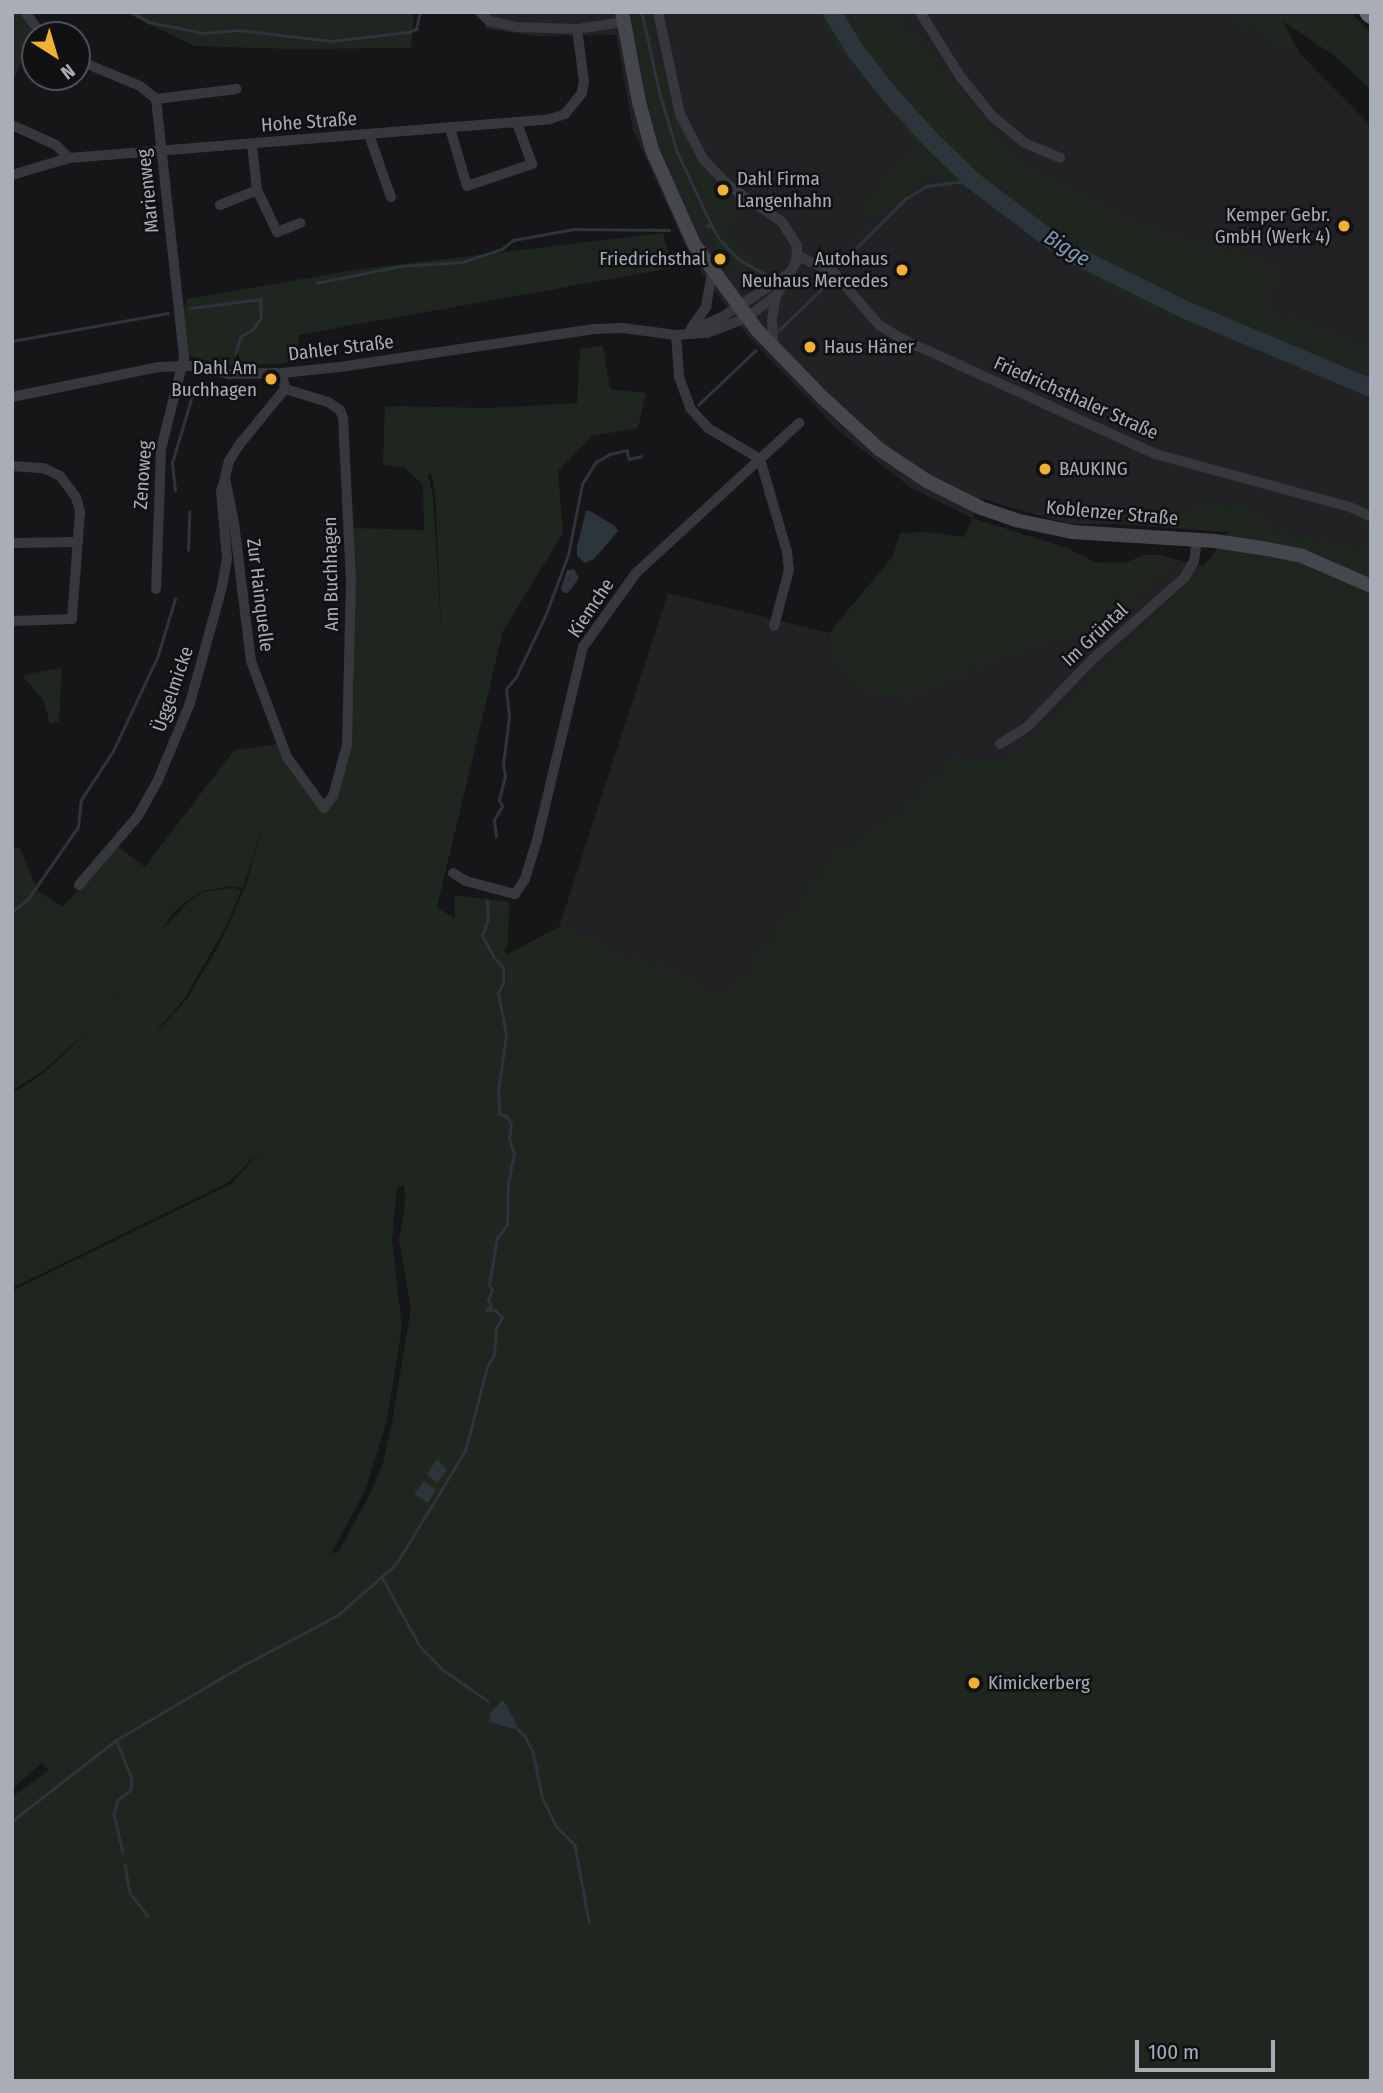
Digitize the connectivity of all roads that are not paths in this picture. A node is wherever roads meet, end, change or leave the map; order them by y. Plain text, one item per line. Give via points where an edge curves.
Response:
1 (480, 12) edge
2 (658, 12) edge
3 (920, 12) edge
4 (623, 17) edge
5 (577, 29) junction
6 (91, 66) edge
7 (236, 89) dead end
8 (156, 99) junction
9 (517, 123) junction
10 (12, 125) edge
11 (450, 128) junction
12 (369, 135) junction
13 (252, 144) junction
14 (162, 150) junction
15 (69, 158) junction
16 (1060, 159) dead end
17 (12, 175) edge
18 (257, 190) junction
19 (391, 197) dead end
20 (220, 205) dead end
21 (300, 223) dead end
22 (798, 256) junction
23 (712, 272) junction
24 (787, 275) junction
25 (776, 295) junction
26 (742, 313) junction
27 (689, 331) junction
28 (676, 335) junction
29 (773, 347) junction
30 (182, 367) junction
31 (282, 373) junction
32 (285, 389) junction
33 (12, 397) edge
34 (799, 423) dead end
35 (760, 459) junction
36 (12, 466) edge
37 (225, 478) junction
38 (1371, 517) edge
39 (1197, 540) junction
40 (78, 542) junction
41 (12, 543) edge
42 (1371, 586) edge
43 (156, 589) dead end
44 (12, 621) edge
45 (774, 626) dead end
46 (1000, 744) dead end
47 (324, 808) joint
48 (453, 873) dead end
49 (79, 885) dead end

1 - 5 street via 489,21 517,27
2 - 22 street via 680,114 703,159 729,186 782,222 795,240
3 - 16 street via 960,76 993,117 1025,143
4 - 5 street
4 - 23 main road, Koblenzer Straße via 652,150 687,232
5 - 9 street, Hohe Straße via 584,81 577,102 565,114
6 - 8 street via 140,86
7 - 8 street
8 - 14 street, Marienweg
9 - 11 street, Hohe Straße
9 - 11 street via 532,164 467,186
10 - 15 street via 56,145
11 - 12 street, Hohe Straße
12 - 13 street, Hohe Straße
12 - 19 street, Hohe Straße
13 - 14 street, Hohe Straße
13 - 18 street, Hohe Straße
14 - 15 street, Hohe Straße
14 - 30 street, Marienweg
15 - 17 street, Hohe Straße
18 - 20 street
18 - 21 street, Hohe Straße via 277,232
22 - 24 street
22 - 38 street, Friedrichsthaler Straße via 833,272 879,325 902,339 1155,454 1350,507
23 - 26 main road, Koblenzer Straße
23 - 27 street via 706,307
24 - 25 street
24 - 26 street
25 - 26 street
25 - 29 street
26 - 27 street, Dahler Straße
26 - 28 street, Dahler Straße via 717,332
26 - 29 main road, Koblenzer Straße
27 - 28 street, Dahler Straße
28 - 31 street, Dahler Straße via 594,329
28 - 35 street via 679,377 690,408 708,428
29 - 39 main road, Koblenzer Straße via 879,449 981,508 1072,532
30 - 31 street, Dahler Straße via 230,374
30 - 33 street, Dahler Straße via 144,369
30 - 43 street, Zenoweg via 161,449
31 - 32 street
32 - 37 street via 239,445
32 - 47 street, Am Buchhagen via 328,402 343,418 351,580 347,746 333,796
34 - 35 street, Kiemche
35 - 45 street via 789,570
35 - 48 street, Kiemche via 636,573 583,646 537,840 515,894
36 - 40 street via 43,468 69,486 80,512
37 - 47 street, Zur Hainquelle via 251,661 287,757
37 - 49 street, Üggelmicke via 221,491 227,558 190,703 138,816
39 - 42 main road, Koblenzer Straße via 1302,556
39 - 46 street, Im Grüntal via 1194,561 1185,577 1093,659 1027,727
40 - 41 street
40 - 44 street via 72,619

